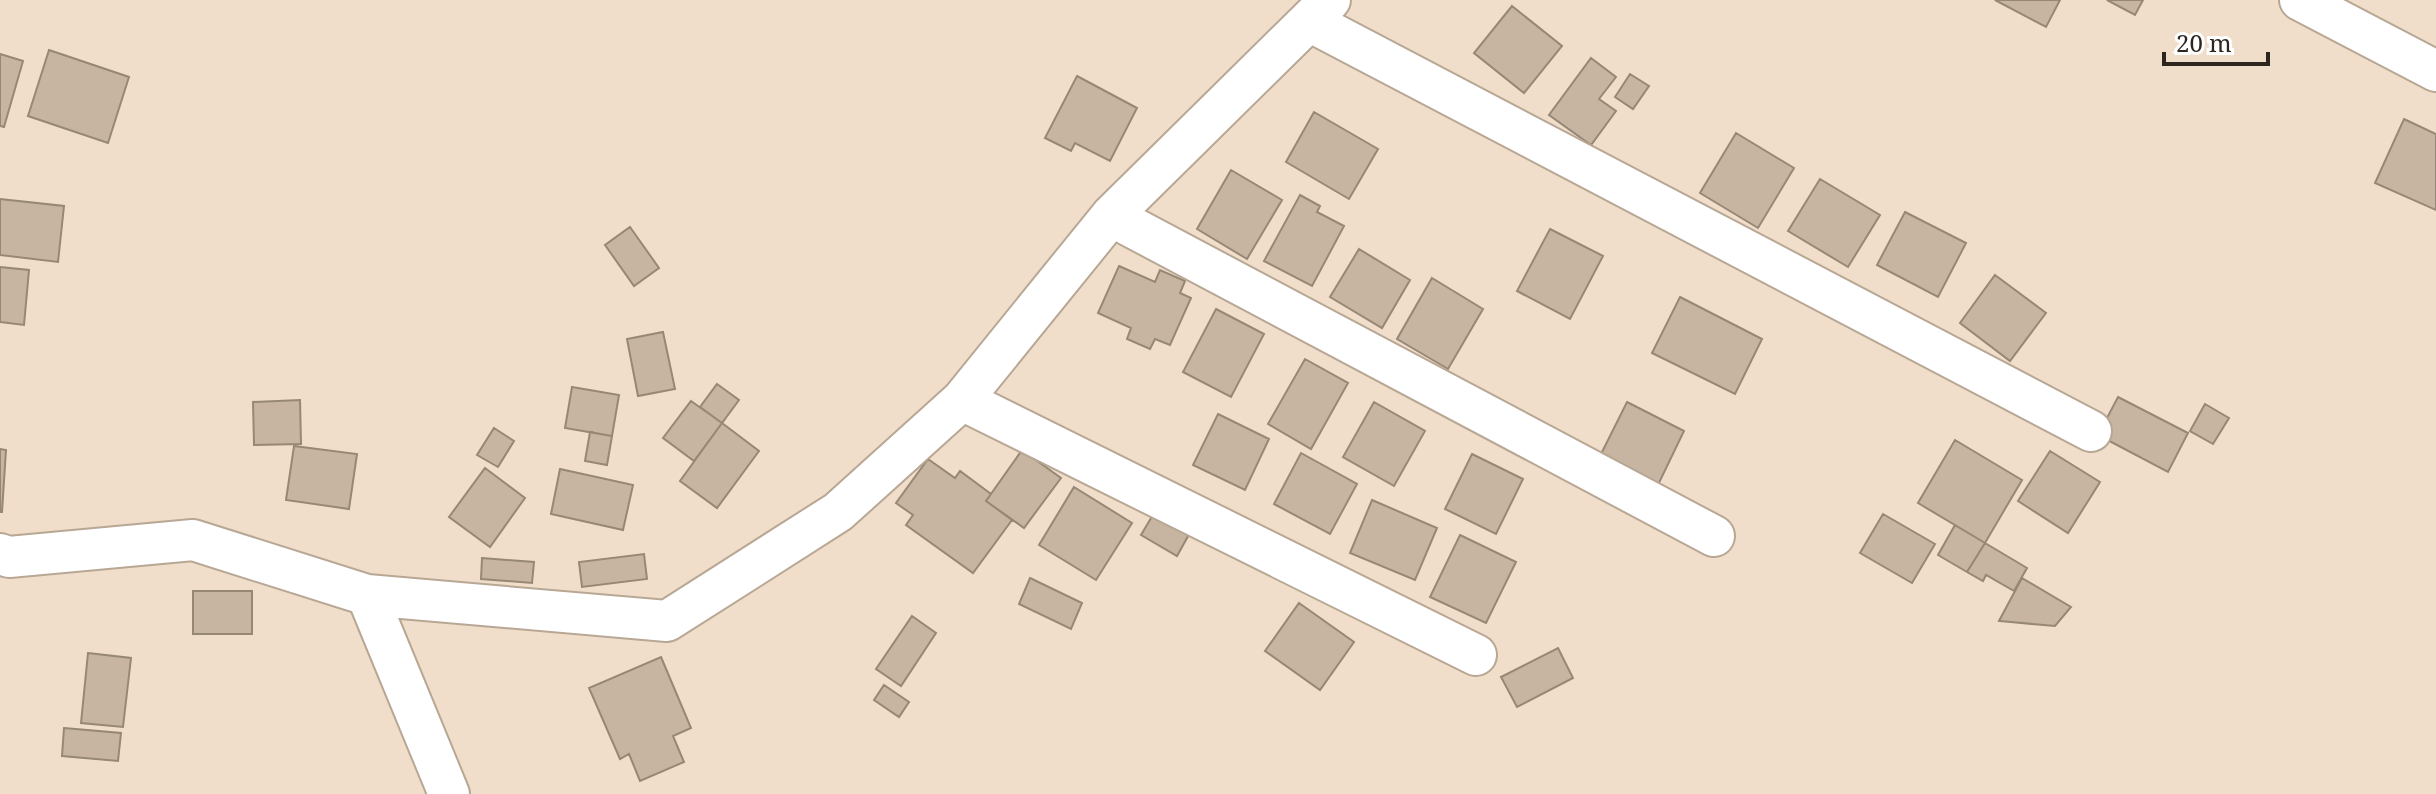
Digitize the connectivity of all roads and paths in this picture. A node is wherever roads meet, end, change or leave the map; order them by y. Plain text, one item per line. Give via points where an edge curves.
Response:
1 (2300, 0) edge
2 (1319, 11) edge
3 (2436, 71) edge
4 (1111, 216) junction
5 (962, 400) junction
6 (2091, 431) dead end
7 (1714, 536) dead end
8 (0, 554) edge
9 (367, 595) junction
10 (1476, 655) dead end
11 (449, 794) edge

1 - 3 street
2 - 4 street
2 - 6 street
4 - 5 street
4 - 7 street
5 - 9 street via 838,512 667,621
5 - 10 street
8 - 9 street via 193,540
9 - 11 street

